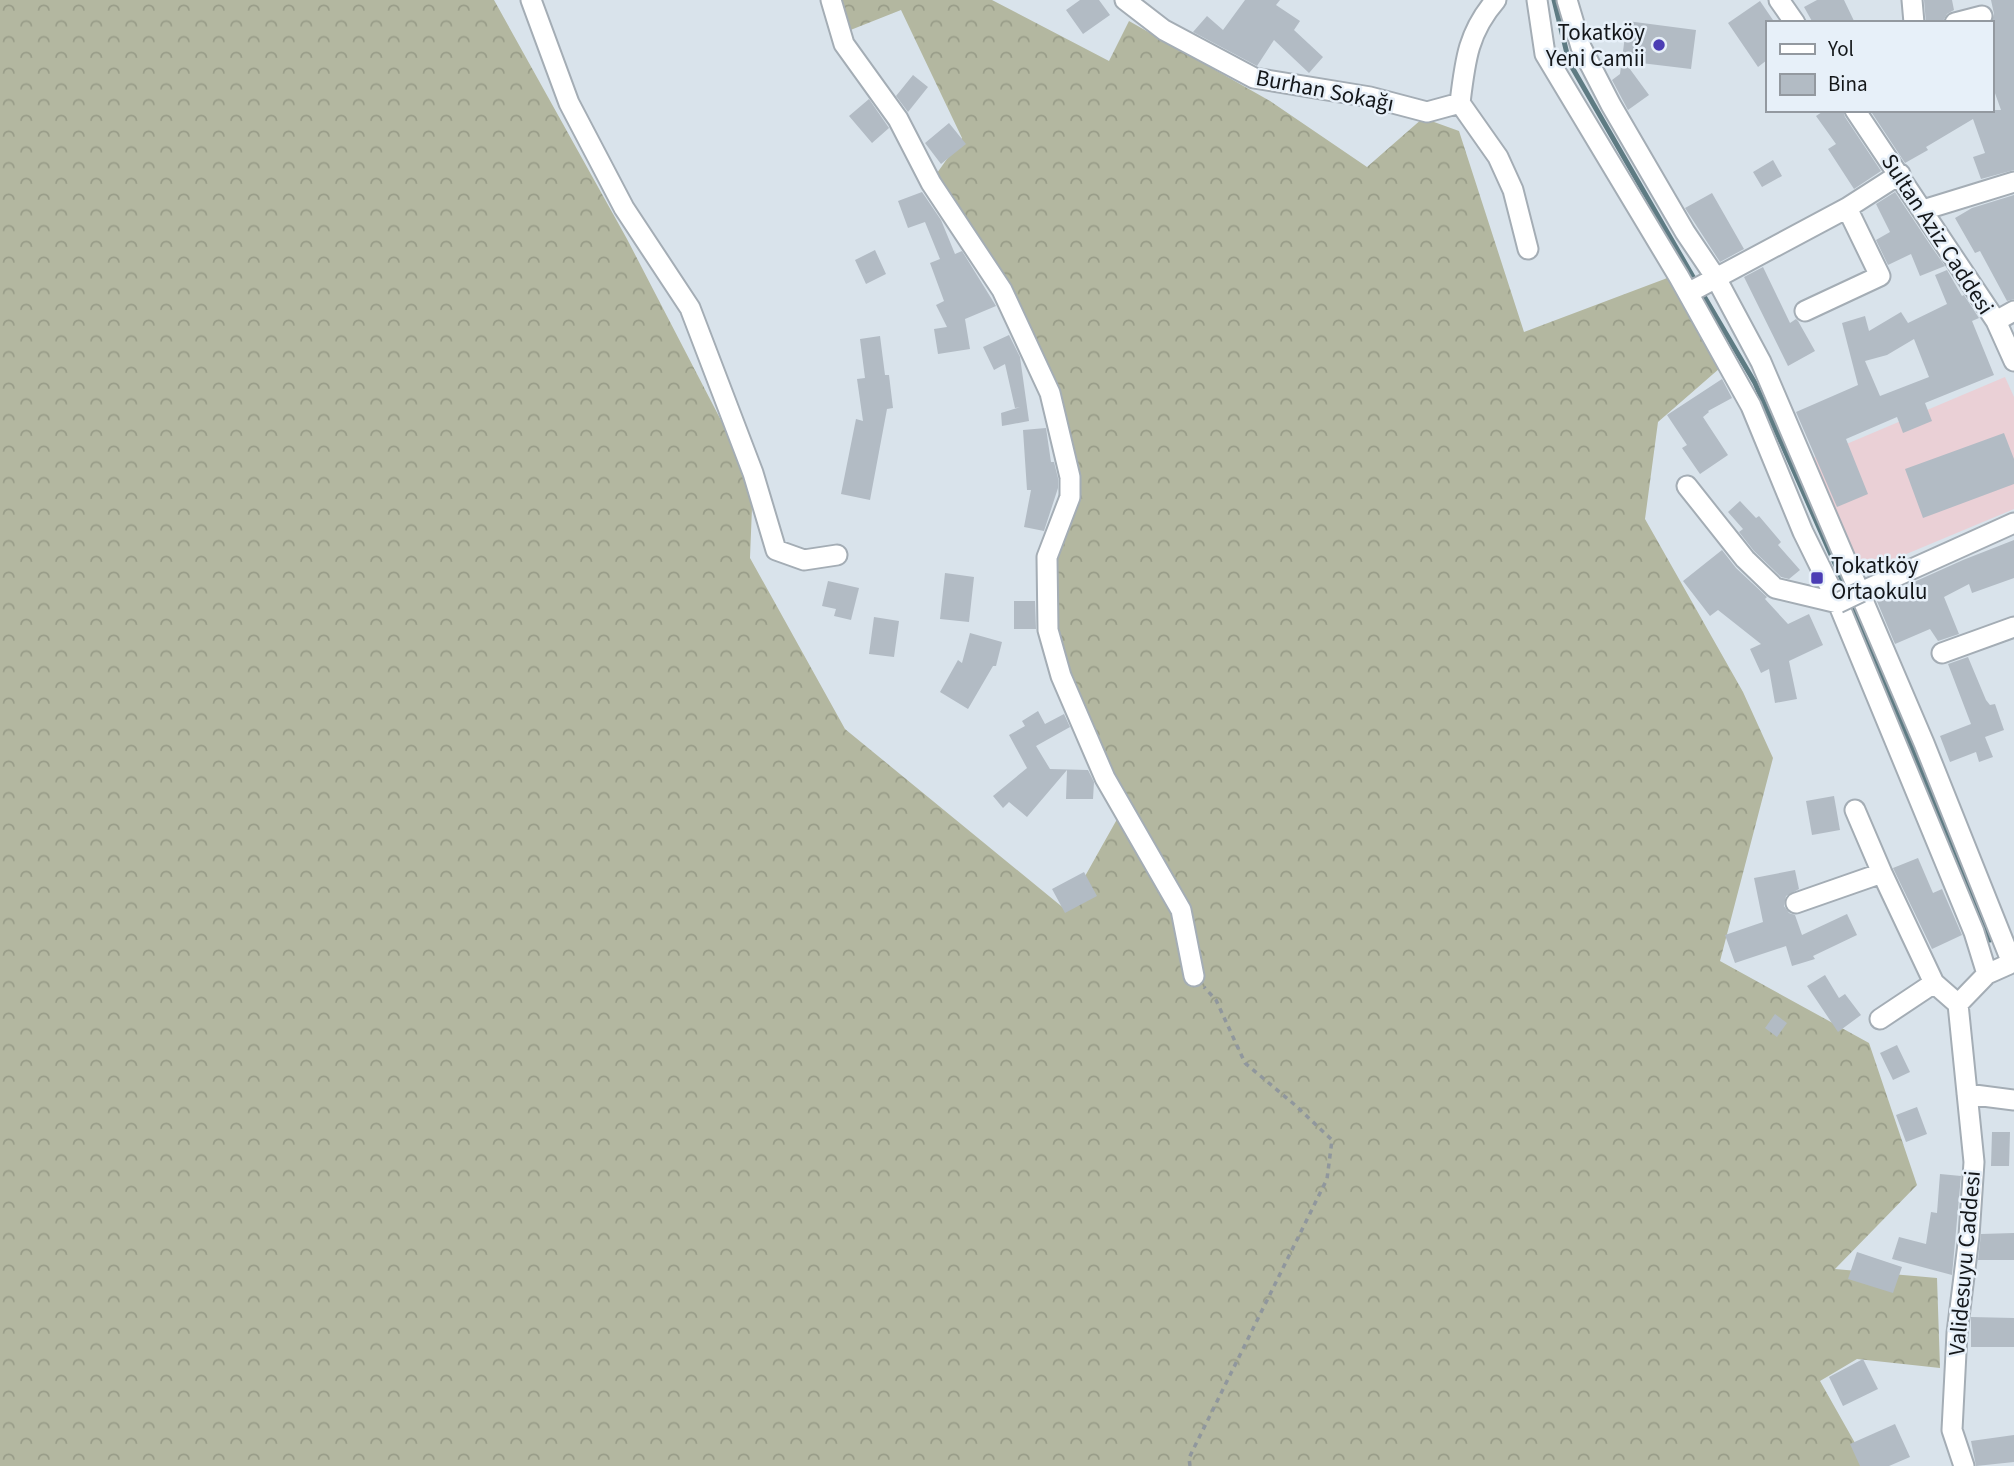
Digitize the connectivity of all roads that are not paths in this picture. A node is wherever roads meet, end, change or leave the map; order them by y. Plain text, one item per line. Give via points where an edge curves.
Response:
1 (531, 0) edge
2 (831, 0) edge
3 (1125, 0) edge
4 (1496, 0) edge
5 (1537, 0) edge
6 (1567, 0) edge
7 (1779, 0) edge
8 (1912, 0) edge
9 (1982, 16) dead end
10 (1794, 21) edge
11 (1914, 21) edge
12 (1963, 21) edge
13 (1461, 103) junction
14 (1857, 112) edge
15 (1900, 174) junction
16 (2014, 182) edge
17 (1847, 208) junction
18 (1923, 210) junction
19 (1528, 249) dead end
20 (1716, 278) junction
21 (1688, 293) junction
22 (1805, 311) dead end
23 (2014, 311) edge
24 (1996, 321) junction
25 (2014, 361) edge
26 (1687, 486) dead end
27 (2014, 523) edge
28 (837, 555) dead end
29 (1838, 603) junction
30 (2014, 627) edge
31 (1942, 653) dead end
32 (1855, 810) dead end
33 (1882, 873) junction
34 (1796, 903) dead end
35 (2013, 962) edge
36 (1987, 974) junction
37 (1194, 976) road end
38 (1934, 983) junction
39 (1958, 1004) junction
40 (1880, 1018) dead end
41 (1967, 1094) junction
42 (2014, 1100) edge
43 (1952, 1430) junction
44 (1949, 1466) edge
45 (1964, 1466) edge

1 - 28 street via 569,103 624,208 690,308 753,473 776,550 804,560
2 - 37 street via 844,44 898,119 931,183 1002,290 1050,393 1070,477 1070,497 1047,557 1048,630 1061,676 1105,778 1181,910
3 - 13 street, Burhan Sokağı via 1164,30 1254,78 1427,111
4 - 13 street via 1480,18 1465,59
5 - 21 street via 1545,54
6 - 20 street via 1581,47 1611,105
7 - 10 street
8 - 11 street
9 - 12 street
13 - 19 street via 1498,157 1513,190
14 - 15 street, Sultan Aziz Caddesi
15 - 17 street
15 - 18 street, Sultan Aziz Caddesi
16 - 18 street
17 - 20 street
17 - 22 street via 1880,276
18 - 24 street, Sultan Aziz Caddesi
20 - 21 street
20 - 35 street via 1761,362
21 - 29 street via 1751,407
23 - 24 street
24 - 25 street, Sultan Aziz Caddesi
26 - 29 street via 1745,559 1775,588
27 - 29 street, bridge
29 - 36 street via 1974,932
30 - 31 street
32 - 33 street
33 - 34 street
33 - 38 street
35 - 36 street
36 - 39 street
38 - 39 street
38 - 40 street
39 - 41 street, Validesuyu Caddesi
41 - 42 street
41 - 43 street, Validesuyu Caddesi via 1974,1162
43 - 44 street
43 - 45 street, Validesuyu Caddesi

